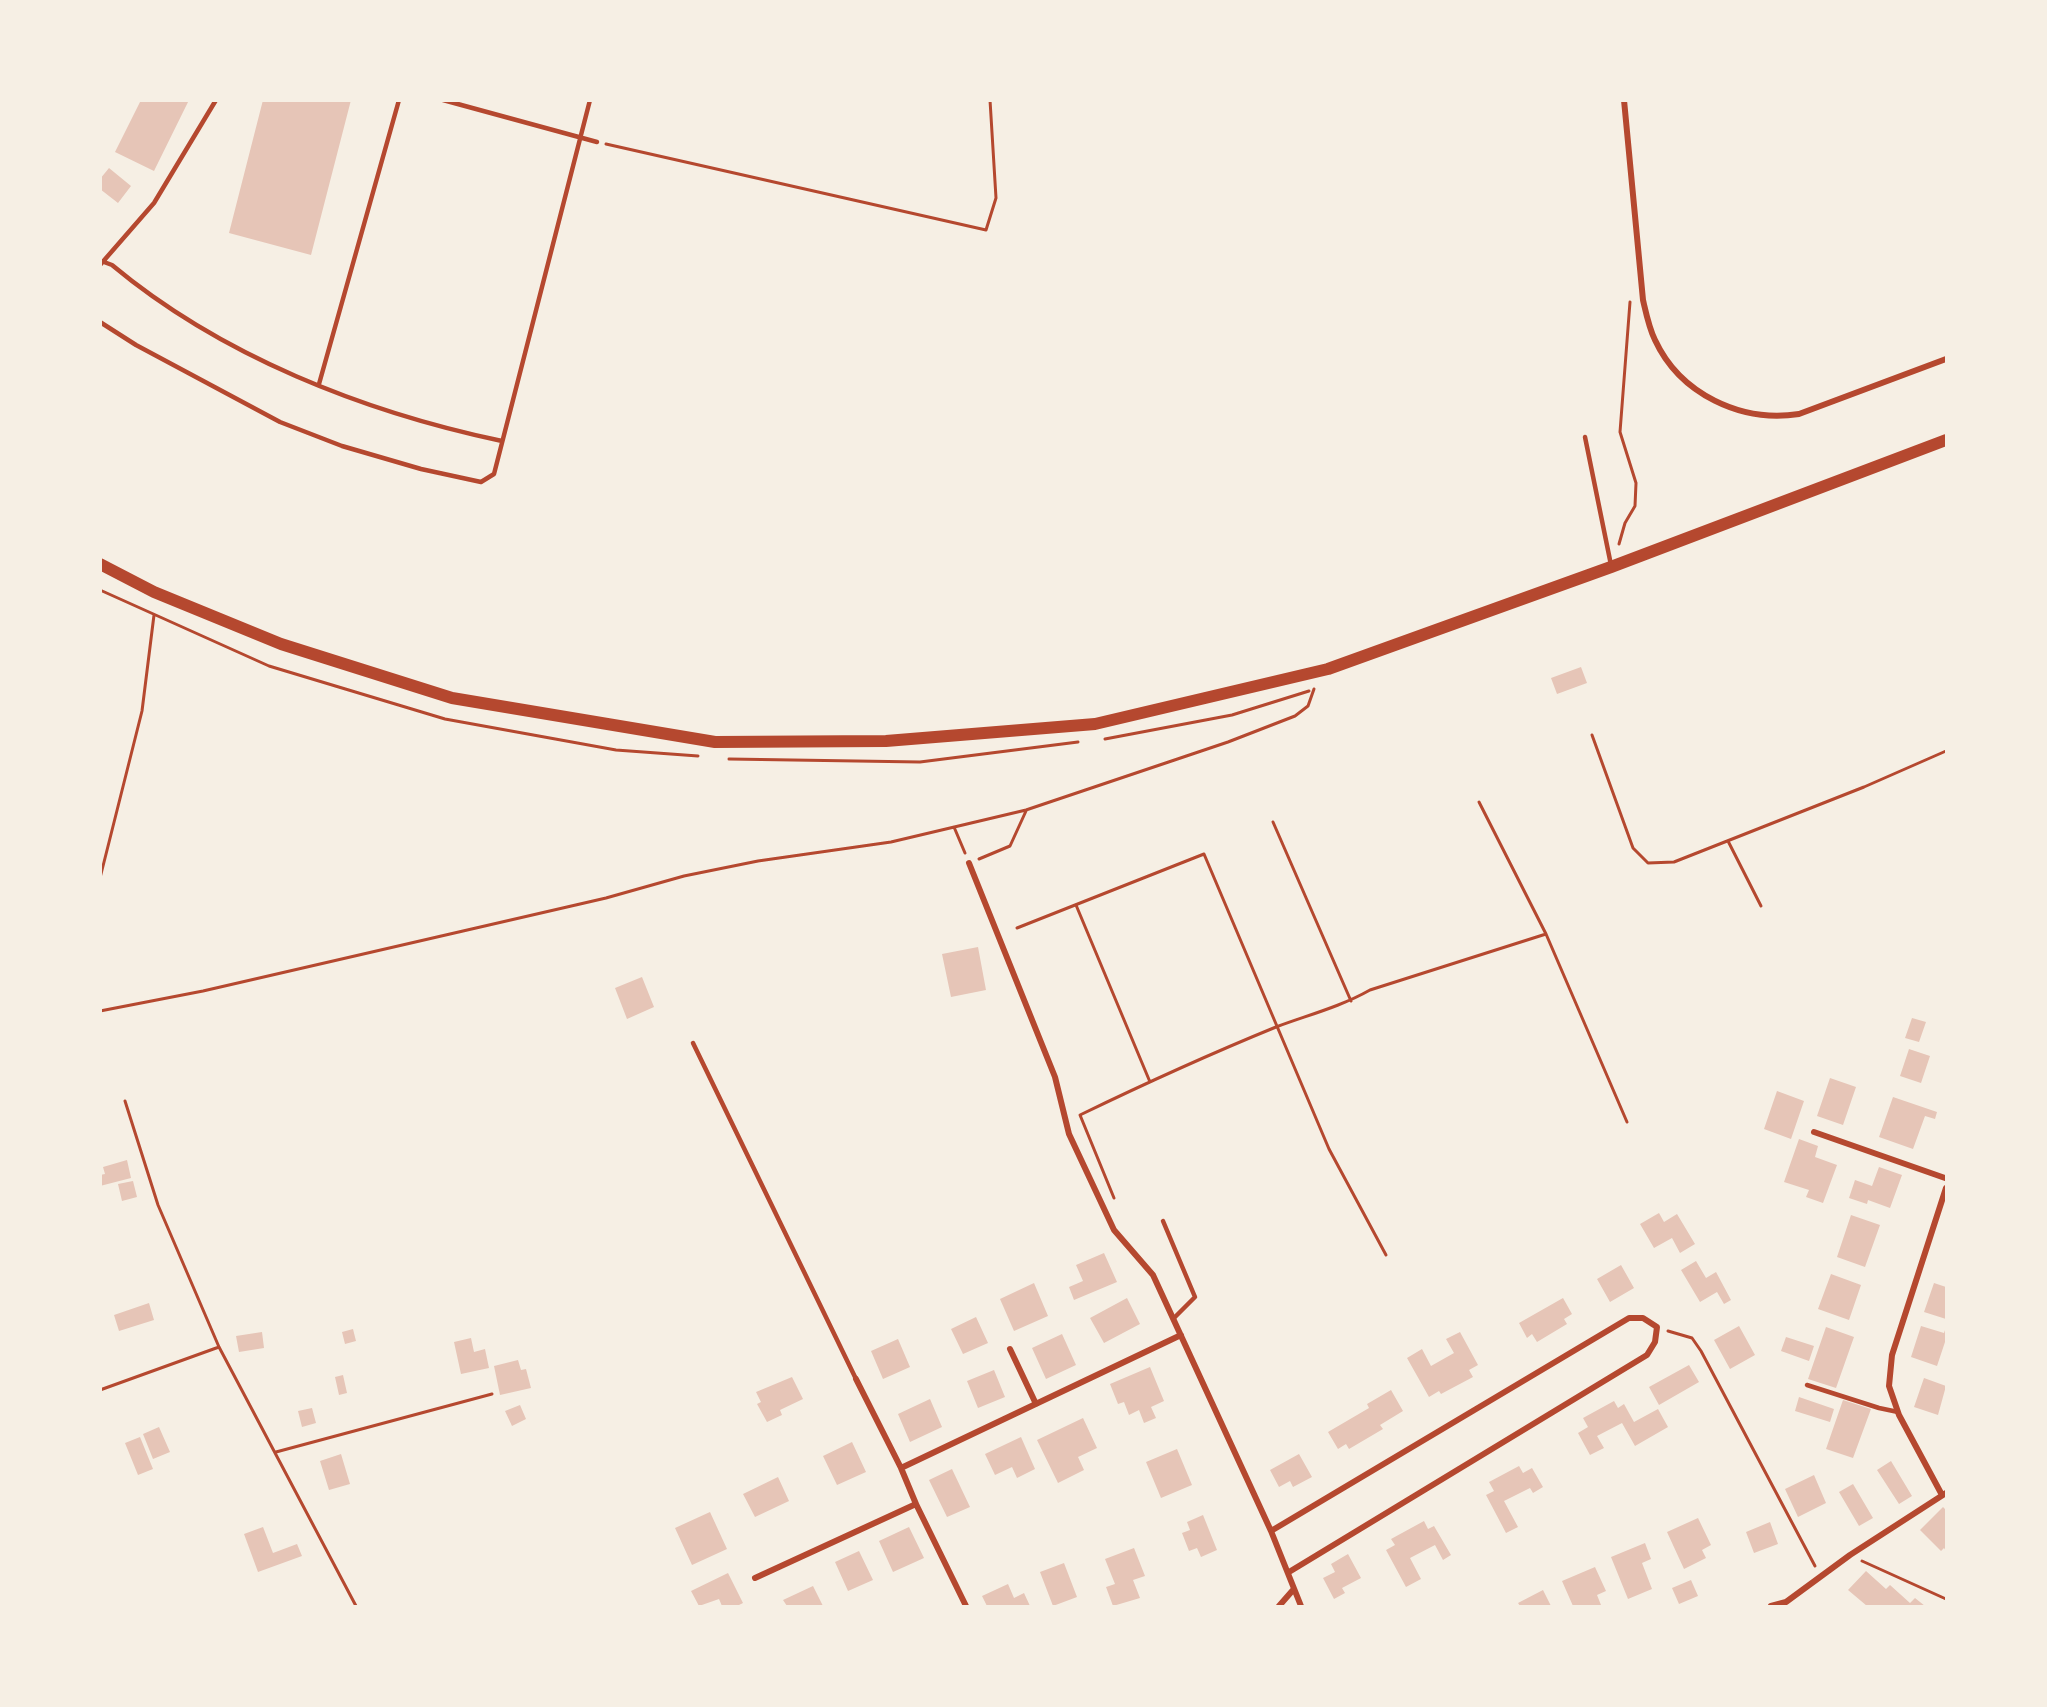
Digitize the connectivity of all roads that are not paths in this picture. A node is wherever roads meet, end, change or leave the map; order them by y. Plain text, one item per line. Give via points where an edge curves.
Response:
1 (216, 100) edge
2 (399, 100) edge
3 (443, 100) edge
4 (590, 100) edge
5 (1624, 100) edge
6 (581, 137) junction
7 (597, 142) road end
8 (102, 263) edge
9 (100, 322) edge
10 (1947, 359) edge
11 (319, 384) junction
12 (1585, 437) dead end
13 (1947, 440) edge
14 (502, 441) junction
15 (100, 564) edge
16 (1611, 567) junction
17 (969, 863) road end
18 (693, 1043) dead end
19 (1814, 1132) dead end
20 (1946, 1180) edge
21 (1163, 1221) dead end
22 (1173, 1319) junction
23 (1181, 1335) junction
24 (1010, 1349) dead end
25 (856, 1379) joint
26 (1807, 1384) dead end
27 (1036, 1404) junction
28 (1898, 1412) junction
29 (901, 1468) junction
30 (1944, 1494) edge
31 (916, 1504) junction
32 (1271, 1531) junction
33 (1289, 1572) junction
34 (755, 1578) dead end
35 (1293, 1590) junction
36 (1787, 1604) edge
37 (966, 1606) edge
38 (1280, 1606) edge
39 (1301, 1606) edge
40 (1771, 1606) edge

1 - 8 lane via 154,203
2 - 11 lane
3 - 6 lane
4 - 6 lane
5 - 10 street via 1643,300 1654,340 1670,366 1690,385 1732,409 1776,418 1798,414
6 - 7 lane
6 - 14 lane
8 - 11 lane via 112,265 156,299 210,332
9 - 14 lane via 280,422 342,446 481,482 494,474
11 - 14 lane via 412,418
12 - 16 lane
13 - 16 main road
15 - 16 main road via 154,592 280,644 452,698 715,741 886,741 1095,723 1328,669
17 - 22 street via 1055,1077 1069,1134 1114,1230 1153,1275
18 - 25 lane
19 - 20 street
20 - 28 street via 1892,1355 1889,1386
21 - 22 lane via 1195,1297
22 - 23 street
23 - 27 street
23 - 32 street
24 - 27 street
25 - 29 street
26 - 28 lane
27 - 29 street
28 - 30 street
29 - 31 street
30 - 36 street via 1819,1576
31 - 34 street
31 - 37 street
32 - 33 street
32 - 33 street via 1629,1318 1642,1318 1657,1327 1655,1342 1647,1355
33 - 35 street
35 - 38 street
35 - 39 street
36 - 40 street

